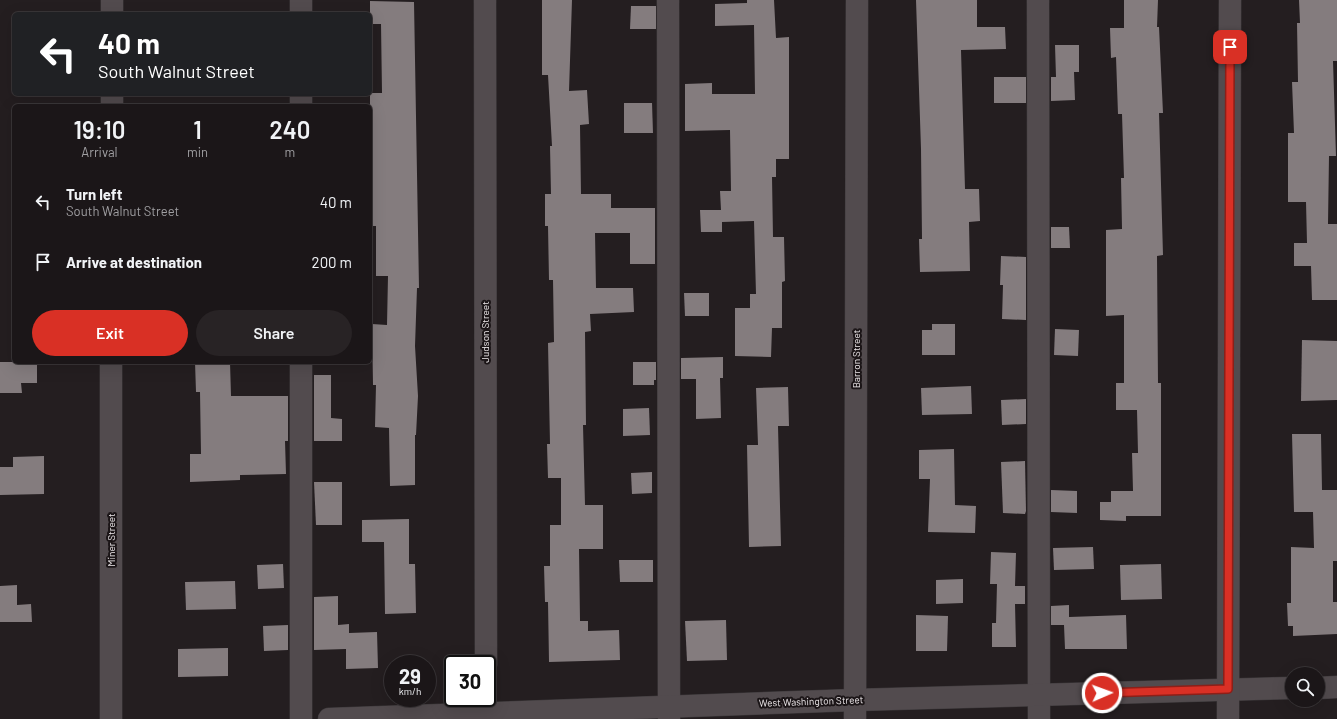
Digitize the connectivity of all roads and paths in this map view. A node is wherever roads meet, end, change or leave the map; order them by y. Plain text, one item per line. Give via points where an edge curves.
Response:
1 (112, 0) edge
2 (301, 0) edge
3 (485, 0) edge
4 (668, 0) edge
5 (856, 0) edge
6 (1038, 0) edge
7 (1230, 0) edge
8 (112, 12) edge
9 (301, 12) edge
10 (111, 364) edge
11 (301, 364) edge
12 (486, 655) edge
13 (1337, 687) edge
14 (1285, 688) edge
15 (1325, 688) edge
16 (1228, 689) junction
17 (1039, 695) junction
18 (855, 709) edge
19 (486, 710) edge
20 (669, 713) edge
21 (111, 719) edge
22 (301, 719) edge
23 (329, 719) edge
24 (1039, 719) edge
25 (1228, 719) edge

1 - 8 street
2 - 9 street
3 - 12 street, Judson Street
4 - 20 street
5 - 18 street, Barron Street
6 - 17 street
7 - 16 street
10 - 21 street, Miner Street
11 - 22 street
13 - 15 street
14 - 16 street, West Washington Street
16 - 17 street, West Washington Street
16 - 25 street
17 - 18 street, West Washington Street
17 - 24 street
18 - 20 street, West Washington Street
19 - 20 street, West Washington Street
19 - 23 street, West Washington Street

